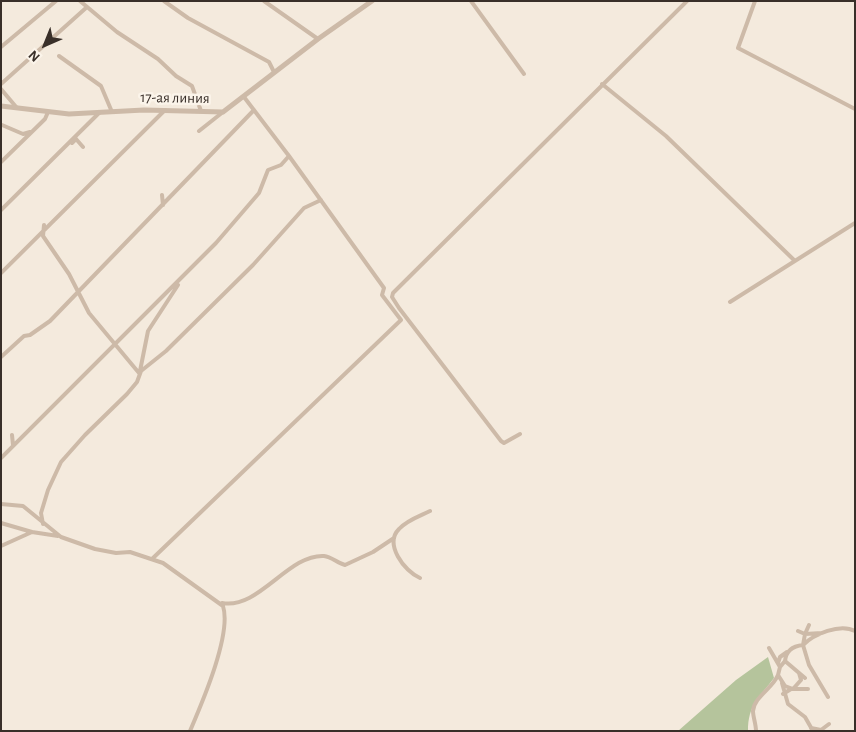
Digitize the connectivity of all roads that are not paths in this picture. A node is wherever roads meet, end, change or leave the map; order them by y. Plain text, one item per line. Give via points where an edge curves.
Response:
1 (56, 1) edge
2 (80, 1) edge
3 (164, 1) edge
4 (264, 1) edge
5 (471, 1) edge
6 (687, 1) edge
7 (755, 1) edge
8 (367, 2) edge
9 (87, 7) junction
10 (318, 39) junction
11 (1, 47) edge
12 (59, 56) dead end
13 (274, 72) junction
14 (524, 74) dead end
15 (1, 84) edge
16 (602, 84) junction
17 (1, 88) edge
18 (244, 97) junction
19 (1, 106) edge
20 (17, 108) junction
21 (165, 110) junction
22 (254, 110) junction
23 (855, 110) edge
24 (201, 111) junction
25 (48, 112) junction
26 (112, 112) junction
27 (223, 112) junction
28 (99, 113) junction
29 (2, 125) edge
30 (199, 131) dead end
31 (17, 132) junction
32 (32, 132) junction
33 (17, 146) junction
34 (65, 147) junction
35 (83, 147) dead end
36 (289, 156) junction
37 (1, 162) edge
38 (162, 195) dead end
39 (321, 200) junction
40 (163, 205) junction
41 (1, 210) edge
42 (855, 223) edge
43 (44, 225) dead end
44 (43, 232) junction
45 (794, 260) junction
46 (1, 273) edge
47 (181, 280) junction
48 (78, 292) junction
49 (730, 302) dead end
50 (117, 344) junction
51 (1, 357) edge
52 (139, 373) junction
53 (520, 434) dead end
54 (12, 435) dead end
55 (13, 446) junction
56 (1, 458) edge
57 (1, 504) edge
58 (430, 510) dead end
59 (1, 523) edge
60 (43, 524) junction
61 (32, 532) junction
62 (61, 537) junction
63 (394, 538) junction
64 (1, 546) edge
65 (152, 559) junction
66 (420, 578) dead end
67 (221, 603) junction
68 (809, 625) dead end
69 (855, 627) edge
70 (849, 628) junction
71 (798, 631) dead end
72 (855, 631) edge
73 (822, 633) junction
74 (805, 634) junction
75 (803, 645) junction
76 (770, 648) dead end
77 (789, 650) junction
78 (785, 662) junction
79 (779, 665) junction
80 (799, 673) junction
81 (778, 675) junction
82 (806, 678) dead end
83 (782, 683) junction
84 (793, 689) junction
85 (808, 689) dead end
86 (784, 694) junction
87 (828, 697) dead end
88 (829, 724) dead end
89 (812, 729) edge
90 (190, 731) edge
91 (756, 731) edge
92 (817, 731) edge

1 - 11 street
2 - 9 street
3 - 13 street via 188,18 269,62
4 - 10 street
5 - 14 street
6 - 16 street
7 - 23 street via 738,48
8 - 10 street, 17-ая линия
9 - 15 street
9 - 24 street via 192,86
10 - 13 street, 17-ая линия
12 - 26 street via 101,86
13 - 18 street, 17-ая линия
16 - 45 street via 666,136
16 - 53 street via 392,297 501,441 504,443
17 - 20 street
18 - 22 street
18 - 27 street, 17-ая линия
19 - 20 street, 17-ая линия
20 - 25 street, 17-ая линия
21 - 24 street, 17-ая линия
21 - 26 street, 17-ая линия
21 - 44 street
22 - 36 street
22 - 40 street
24 - 27 street, 17-ая линия
25 - 28 street, 17-ая линия
25 - 32 street
26 - 28 street, 17-ая линия
27 - 30 street
28 - 34 street
29 - 31 street
31 - 32 street
31 - 33 street via 20,137
32 - 33 street
33 - 37 street
34 - 35 street via 76,140
34 - 41 street
36 - 39 street
36 - 47 street via 281,165 268,170 259,193
38 - 40 street
39 - 52 street via 304,208 253,265 166,351
39 - 65 street via 384,288 382,295 402,320
40 - 48 street
42 - 45 street
43 - 44 street
44 - 46 street
44 - 48 street
45 - 49 street
47 - 50 street
47 - 52 street via 148,331
48 - 50 street via 89,313
48 - 51 street via 50,321 24,336
50 - 52 street
50 - 55 street
52 - 60 street via 128,394 61,462 41,513
54 - 55 street
55 - 56 street
57 - 60 street via 23,506
58 - 63 street via 400,528
59 - 61 street
60 - 62 street
61 - 62 street
61 - 64 street
62 - 65 street via 95,549 130,552
63 - 66 street via 404,566
63 - 67 street via 345,565 325,556 299,564 237,604
65 - 67 street
67 - 90 street via 226,613 222,642
68 - 74 street
69 - 70 street
70 - 72 street
70 - 73 street
71 - 74 street
73 - 74 street
73 - 75 street
74 - 75 street
75 - 77 street
75 - 87 street via 809,664
76 - 79 street
77 - 78 street
77 - 79 street via 780,657
78 - 79 street
78 - 80 street
79 - 81 street
80 - 82 street
80 - 84 street via 801,680
81 - 83 street
81 - 91 street via 776,682 755,703
83 - 84 street
83 - 86 street
84 - 85 street
84 - 86 street
86 - 89 street via 791,708 801,713
88 - 92 street
89 - 92 street

